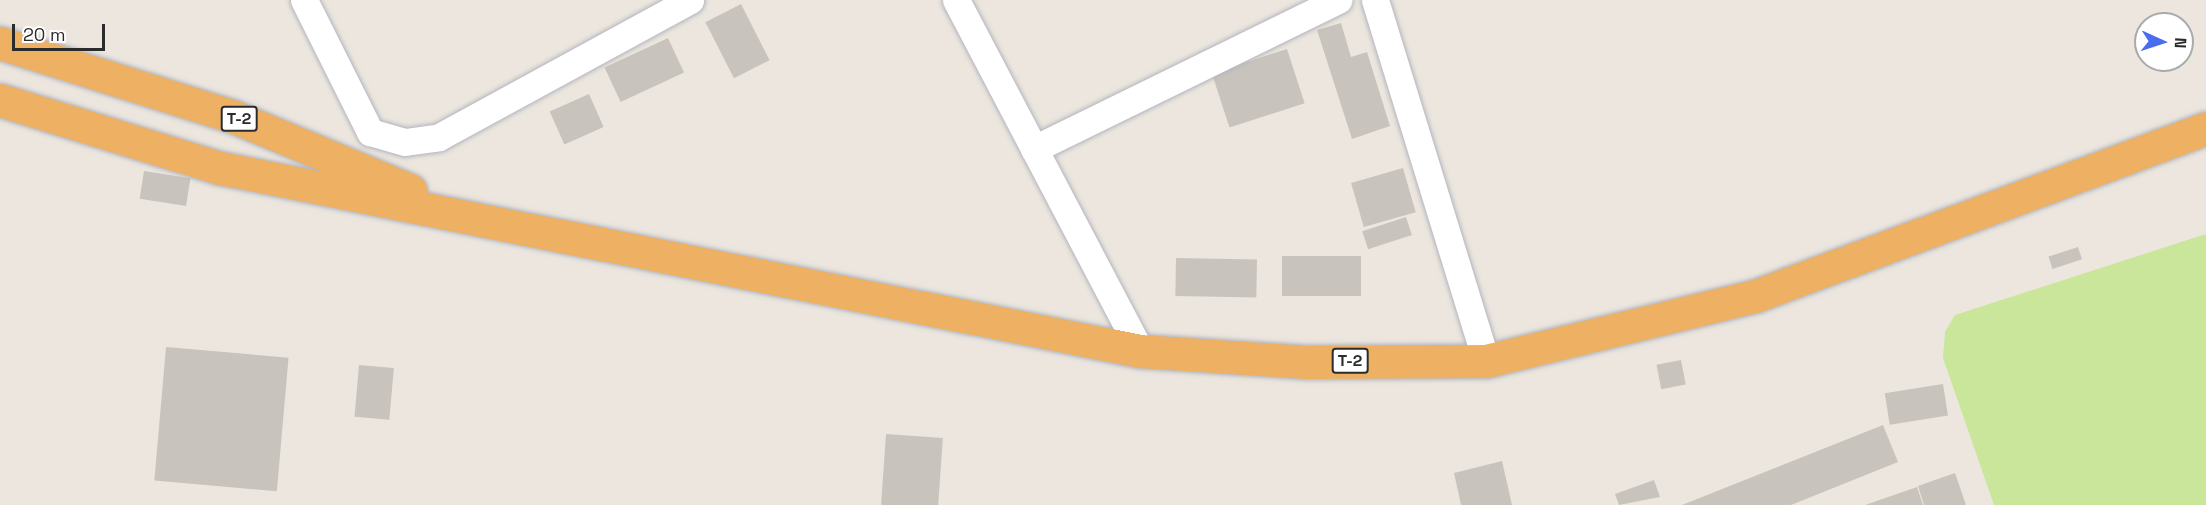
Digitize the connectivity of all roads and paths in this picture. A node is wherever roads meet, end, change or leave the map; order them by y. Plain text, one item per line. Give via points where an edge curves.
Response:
1 (304, 0) edge
2 (690, 0) edge
3 (957, 0) edge
4 (1338, 0) edge
5 (1375, 0) edge
6 (0, 43) edge
7 (0, 100) edge
8 (2206, 128) edge
9 (1034, 149) junction
10 (470, 214) junction
11 (1140, 351) junction
12 (1486, 361) junction

1 - 2 street via 370,132 405,142 439,137
3 - 9 street
4 - 9 street
5 - 12 street
6 - 10 highway, T-2 via 232,116
7 - 10 highway, T-2 via 220,168
8 - 12 highway, T-2 via 1755,296
9 - 11 street
10 - 11 highway, T-2
11 - 12 highway, T-2 via 1306,362

